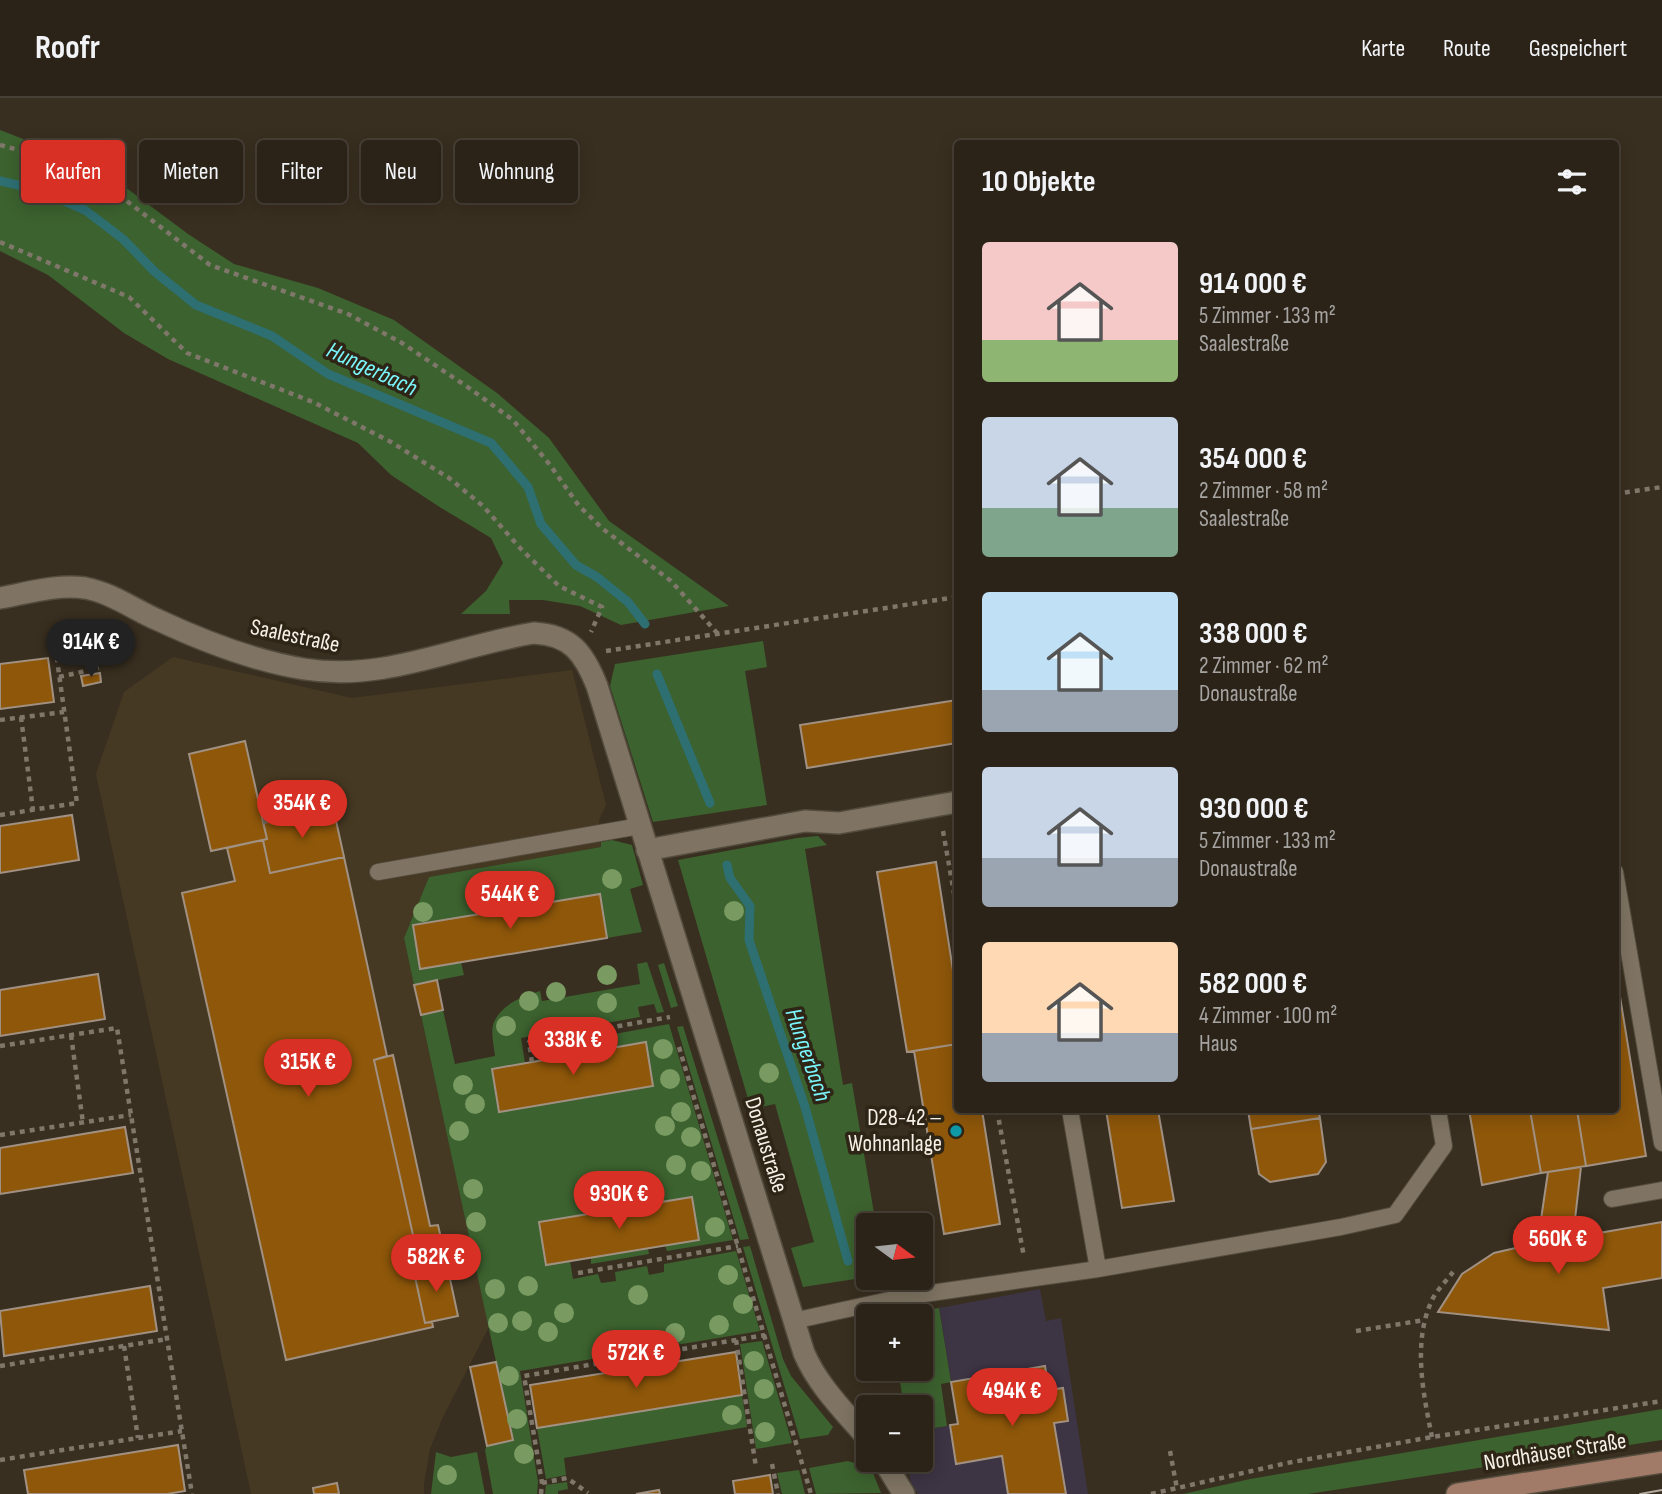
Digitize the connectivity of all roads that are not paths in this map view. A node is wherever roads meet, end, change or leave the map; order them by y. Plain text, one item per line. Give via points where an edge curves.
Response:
1 (0, 598) edge
2 (581, 655) joint
3 (948, 804) edge
4 (640, 826) junction
5 (648, 850) junction
6 (378, 872) dead end
7 (1619, 895) edge
8 (1071, 1113) edge
9 (1438, 1113) edge
10 (1662, 1143) edge
11 (1662, 1190) edge
12 (1612, 1199) dead end
13 (1098, 1269) junction
14 (793, 1321) junction
15 (856, 1424) edge
16 (1662, 1462) edge
17 (890, 1472) edge
18 (904, 1494) edge
19 (1457, 1494) edge

1 - 2 street, Saalestraße via 59,588 97,591 195,637 276,663 325,672 380,670 534,633 562,638
2 - 4 street, Donaustraße via 597,686
3 - 5 street via 839,823 805,821
4 - 5 street, Donaustraße
4 - 6 lane
5 - 14 street, Donaustraße
7 - 10 lane
8 - 13 lane
9 - 13 lane via 1444,1146 1395,1216
11 - 12 lane
13 - 14 lane via 902,1297
14 - 15 street, Donaustraße via 811,1370
16 - 19 main road, Nordhäuser Straße
17 - 18 street

